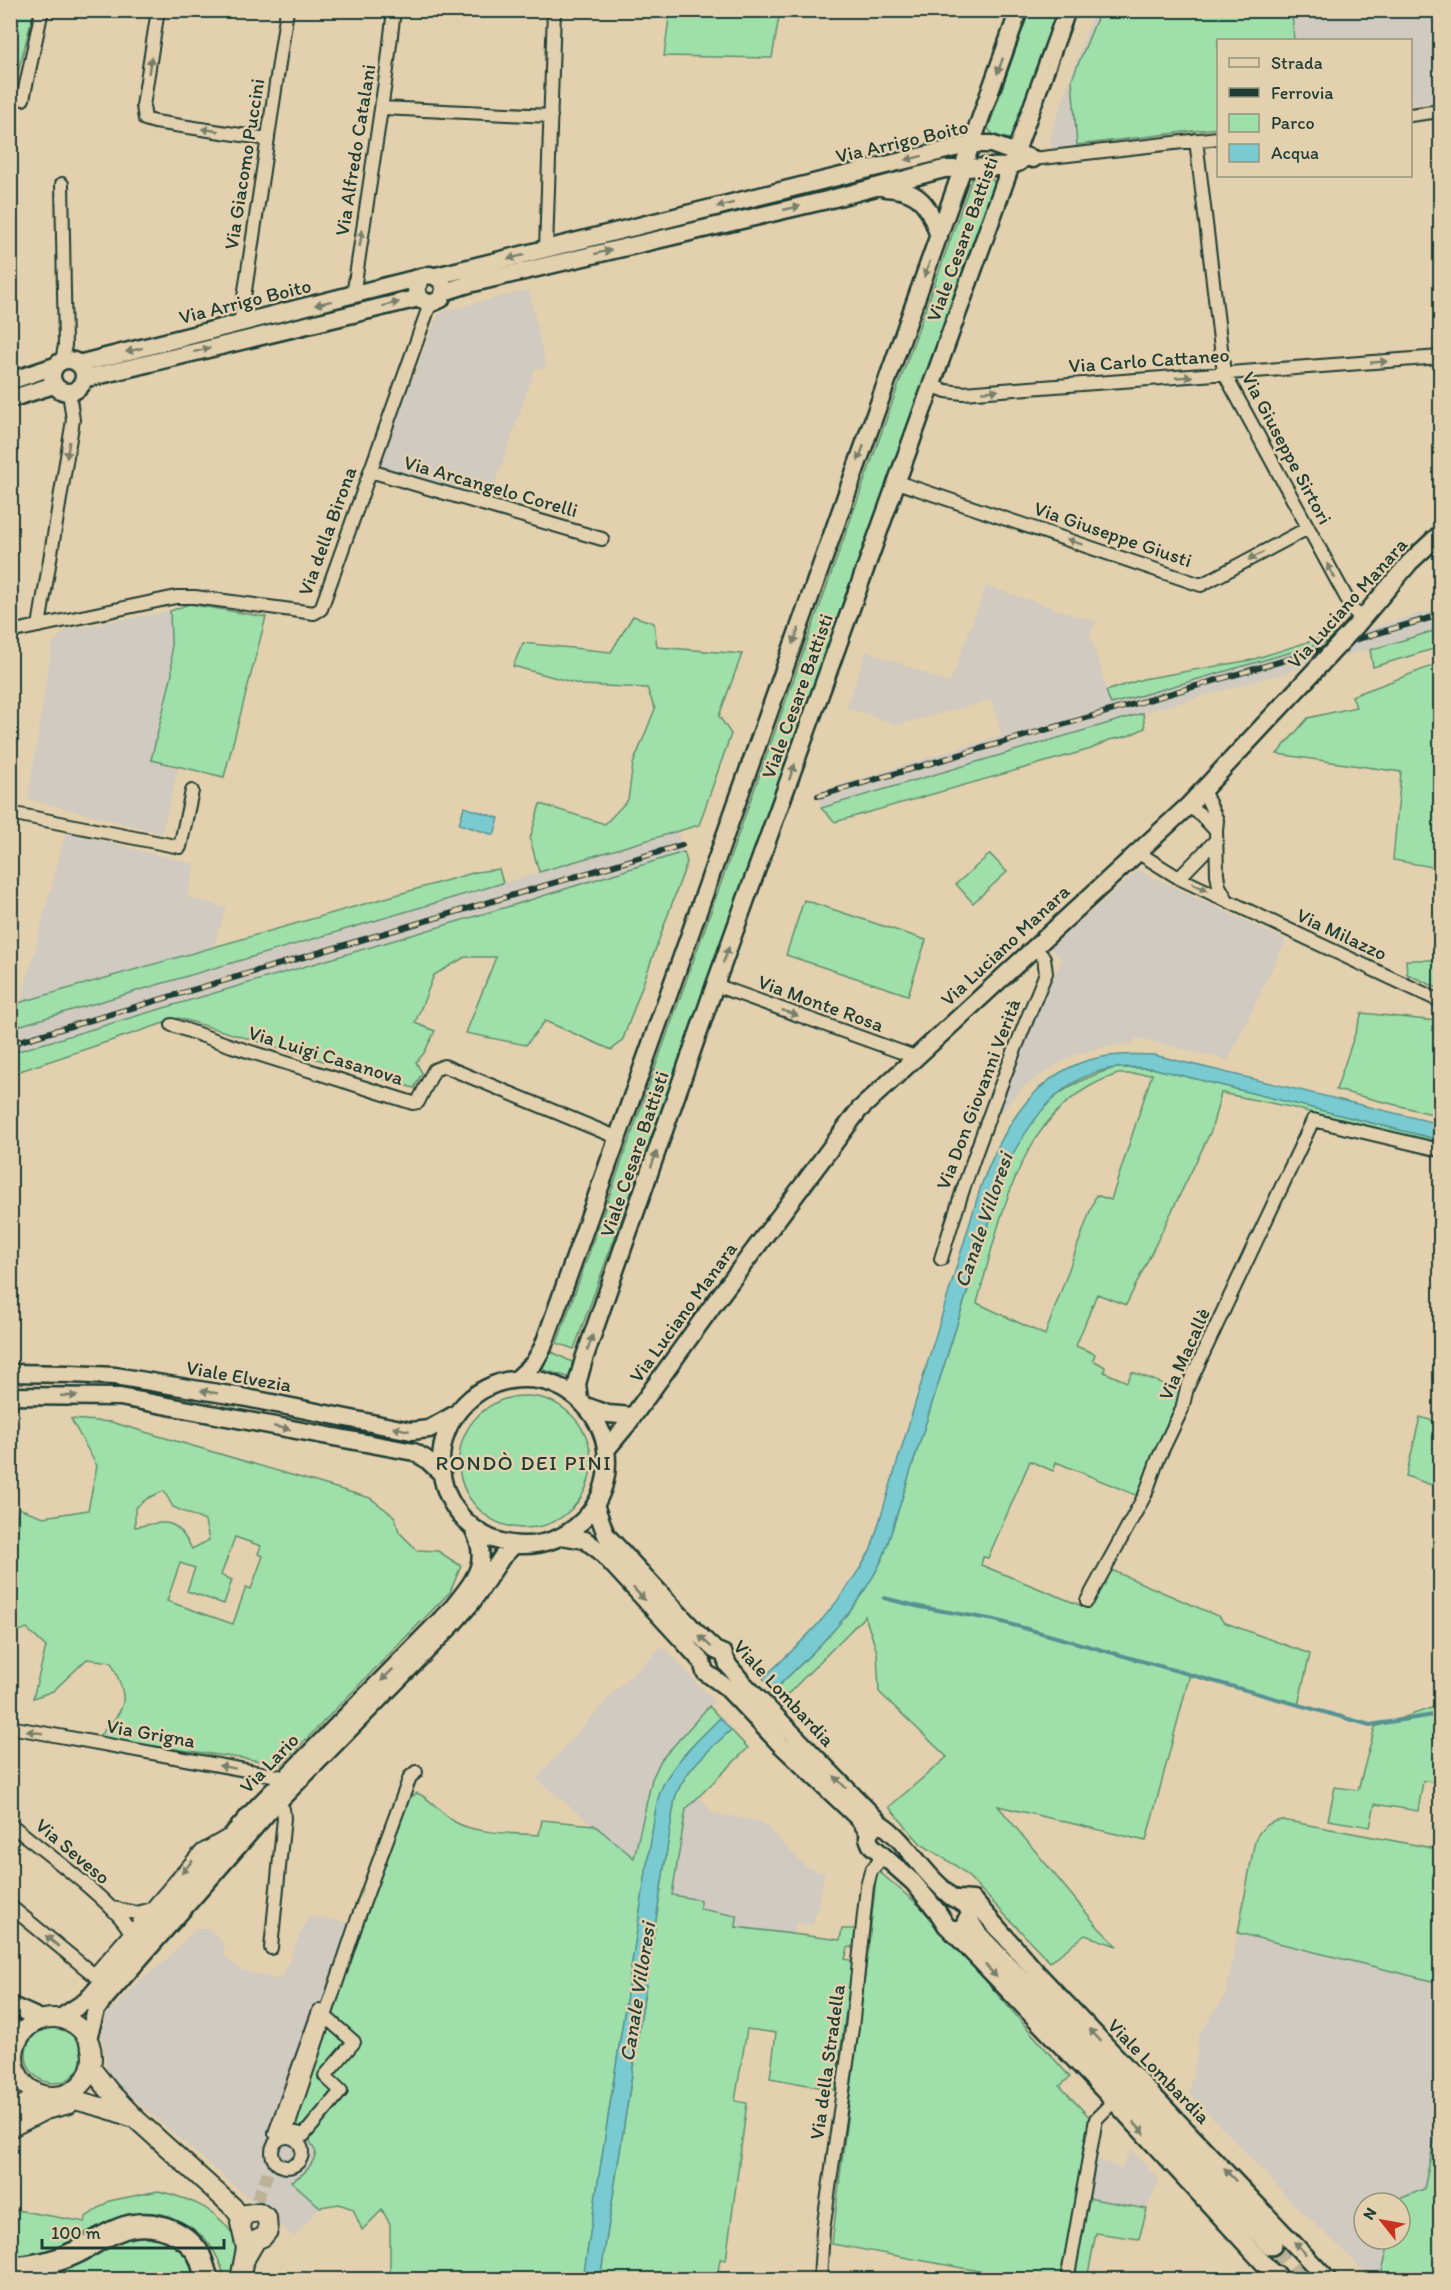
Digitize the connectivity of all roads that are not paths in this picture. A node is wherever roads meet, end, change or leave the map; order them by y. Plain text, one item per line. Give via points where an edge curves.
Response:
1 (42, 10) edge
2 (158, 10) edge
3 (287, 10) edge
4 (394, 10) edge
5 (554, 10) edge
6 (1019, 10) edge
7 (1067, 10) edge
8 (23, 99) dead end
9 (382, 108) junction
10 (1440, 111) edge
11 (1412, 115) edge
12 (551, 116) junction
13 (1217, 138) edge
14 (268, 139) junction
15 (1196, 140) junction
16 (971, 144) junction
17 (1014, 159) junction
18 (1033, 159) joint
19 (964, 166) junction
20 (62, 184) dead end
21 (863, 190) junction
22 (939, 237) junction
23 (546, 249) junction
24 (428, 278) junction
25 (444, 292) junction
26 (353, 296) junction
27 (425, 301) junction
28 (240, 324) junction
29 (1440, 357) edge
30 (69, 363) junction
31 (1224, 373) junction
32 (10, 381) edge
33 (933, 386) junction
34 (62, 388) junction
35 (10, 399) edge
36 (370, 471) junction
37 (897, 482) junction
38 (1308, 528) junction
39 (1440, 534) edge
40 (602, 539) dead end
41 (1359, 623) junction
42 (39, 626) junction
43 (10, 632) edge
44 (1203, 790) junction
45 (192, 791) dead end
46 (1188, 806) junction
47 (10, 813) edge
48 (1216, 836) junction
49 (1137, 852) junction
50 (1179, 878) junction
51 (1227, 900) junction
52 (1034, 947) junction
53 (716, 985) junction
54 (1440, 1001) edge
55 (172, 1025) dead end
56 (915, 1057) junction
57 (616, 1137) junction
58 (1440, 1150) edge
59 (941, 1259) dead end
60 (10, 1374) edge
61 (518, 1378) junction
62 (10, 1396) edge
63 (582, 1402) junction
64 (455, 1415) junction
65 (632, 1416) junction
66 (606, 1450) junction
67 (441, 1473) junction
68 (596, 1504) junction
69 (473, 1528) junction
70 (562, 1536) junction
71 (514, 1545) junction
72 (1087, 1601) dead end
73 (10, 1727) edge
74 (416, 1772) dead end
75 (283, 1780) junction
76 (277, 1803) junction
77 (10, 1824) edge
78 (875, 1829) junction
79 (234, 1833) junction
80 (884, 1855) junction
81 (958, 1899) junction
82 (10, 1906) edge
83 (111, 1907) junction
84 (152, 1909) junction
85 (959, 1925) junction
86 (131, 1935) junction
87 (271, 1948) dead end
88 (10, 2005) edge
89 (324, 2015) junction
90 (51, 2019) junction
91 (10, 2021) edge
92 (88, 2038) junction
93 (15, 2049) junction
94 (91, 2068) junction
95 (14, 2076) edge
96 (42, 2095) junction
97 (72, 2099) junction
98 (1114, 2101) junction
99 (10, 2116) edge
100 (137, 2120) junction
101 (10, 2128) edge
102 (286, 2133) junction
103 (276, 2162) junction
104 (268, 2174) tunnel mouth
105 (1271, 2244) tunnel mouth
106 (10, 2268) edge
107 (1068, 2275) dead end
108 (206, 2278) edge
109 (1278, 2279) edge
110 (240, 2280) edge
111 (820, 2280) edge
112 (1328, 2280) edge

1 - 8 street
14 -> 2 street via 145,119 143,106
3 - 14 street, Via Giacomo Puccini
4 - 9 street, Via Alfredo Catalani
5 - 12 street
6 -> 16 main road, Viale Cesare Battisti
7 - 17 main road, Viale Cesare Battisti
9 - 12 street
26 -> 9 street, Via Alfredo Catalani
10 - 11 street
12 - 23 street
13 - 15 street
14 - 28 street, Via Giacomo Puccini
15 - 18 street
15 - 31 street, Via Giuseppe Sirtori
16 - 17 main road, Via Arrigo Boito via 992,144
16 - 19 main road, Viale Cesare Battisti
16 -> 23 main road, Via Arrigo Boito
17 - 18 main road, Via Arrigo Boito
17 - 19 main road, Via Arrigo Boito
17 - 33 main road, Viale Cesare Battisti
19 - 21 main road, Via Arrigo Boito
19 - 22 main road, Viale Cesare Battisti
20 - 30 street
21 - 22 main road via 895,188 914,194 924,202
25 -> 21 main road, Via Arrigo Boito
22 -> 57 main road, Viale Cesare Battisti
23 -> 24 main road, Via Arrigo Boito
24 - 25 main road via 444,284
24 - 26 main road, Via Arrigo Boito
24 - 27 main road via 416,290
25 - 27 main road via 441,299
26 -> 28 main road, Via Arrigo Boito
30 -> 27 main road, Via Arrigo Boito
27 - 36 street, Via della Birona
28 -> 30 main road, Via Arrigo Boito
31 -> 29 street, Via Carlo Cattaneo
30 - 32 main road, Via Arrigo Boito
30 - 34 main road via 52,376
30 - 34 main road via 80,387
33 -> 31 street, Via Carlo Cattaneo via 963,393
31 - 38 street, Via Giuseppe Sirtori
33 - 37 main road, Viale Cesare Battisti
34 - 35 main road
34 -> 42 street via 73,420
36 - 40 street, Via Arcangelo Corelli
36 - 42 street, Via della Birona via 321,609 314,613 176,597
38 -> 37 street, Via Giuseppe Giusti via 1201,585
53 -> 37 main road, Viale Cesare Battisti
41 -> 38 street, Via Giuseppe Sirtori
39 - 41 main road, Via Luciano Manara via 1410,562
41 - 44 main road, Via Luciano Manara, bridge
42 - 43 street, Via della Birona
44 - 46 main road, Via Luciano Manara
44 - 48 street via 1217,820
45 - 47 street via 180,848
46 - 48 street via 1200,814
46 - 49 main road, Via Luciano Manara
48 - 50 street
48 - 51 street via 1216,874
49 - 50 street, Via Milazzo
49 - 52 main road, Via Luciano Manara
50 -> 51 street, Via Milazzo
51 - 54 street, Via Milazzo
52 - 56 main road, Via Luciano Manara
52 - 59 street, Via Don Giovanni Verità via 1044,958 1046,973 969,1169
53 -> 56 street, Via Monte Rosa
63 -> 53 main road, Viale Cesare Battisti via 577,1383 584,1359
55 - 57 street, Via Luigi Casanova via 413,1102 422,1098 434,1070 444,1066
56 - 65 main road, Via Luciano Manara via 850,1121
57 - 61 main road, Viale Cesare Battisti via 543,1347 534,1363
58 - 72 street, Via Macallè via 1313,1120 1187,1388 1182,1409 1145,1495
64 -> 60 main road, Viale Elvezia via 429,1429 411,1431 116,1376
61 - 63 main road via 561,1387
61 - 64 main road via 486,1388
62 -> 67 main road via 130,1399 414,1452
63 - 65 main road via 608,1414
63 - 66 main road via 599,1426
64 - 67 main road via 443,1443
65 - 66 main road, Via Luciano Manara
66 - 68 main road via 607,1469
67 - 69 main road via 452,1504
68 - 70 main road
78 -> 68 main road, Viale Lombardia via 737,1677 724,1654 694,1630 606,1535
69 - 71 main road
69 -> 75 main road, Via Lario via 482,1558 468,1588
70 - 71 main road via 535,1545
70 -> 78 main road, Viale Lombardia via 585,1540 600,1551 702,1662 705,1672 726,1687 859,1819
71 - 76 main road, Via Lario via 439,1640
75 -> 73 street, Via Grigna
74 - 89 street via 410,1777
75 - 79 main road, Via Lario
76 - 87 street via 284,1818
76 - 92 main road, Via Lario via 100,2004
77 - 83 street, Via Seveso
78 - 80 main road, Viale Lombardia via 868,1838
78 - 81 main road, Viale Lombardia via 894,1835 923,1871
79 -> 84 street via 202,1851
79 - 90 main road, Via Lario via 86,2001
80 - 85 main road, Viale Lombardia
80 - 111 street, Via della Stradella via 871,1871 867,1886
81 - 85 main road, Viale Lombardia via 969,1911
112 -> 81 main road, Viale Lombardia via 1046,1983 973,1900
86 -> 82 street via 94,1975
83 - 84 street, Via Seveso via 137,1912
83 - 86 street, Via Seveso
84 - 86 street
85 -> 98 main road, Viale Lombardia
85 - 105 highway via 976,1935
88 - 90 main road
89 - 102 street
89 - 102 street via 354,2042 325,2076 341,2091 304,2135
90 - 92 main road via 76,2025
90 - 93 main road via 27,2028
91 - 93 main road
92 - 94 main road via 93,2052
93 - 95 main road
94 - 97 main road
94 - 100 main road
95 - 96 main road
96 - 97 main road
96 - 99 main road
97 - 100 main road
97 - 101 main road
98 - 107 street via 1096,2120
98 -> 109 main road, Viale Lombardia
100 - 110 main road via 247,2218
102 - 103 street via 272,2149
102 - 103 street via 301,2145 301,2159 289,2167
103 - 104 street
106 - 108 highway via 59,2259 117,2230 142,2224 161,2226 182,2237 197,2251

